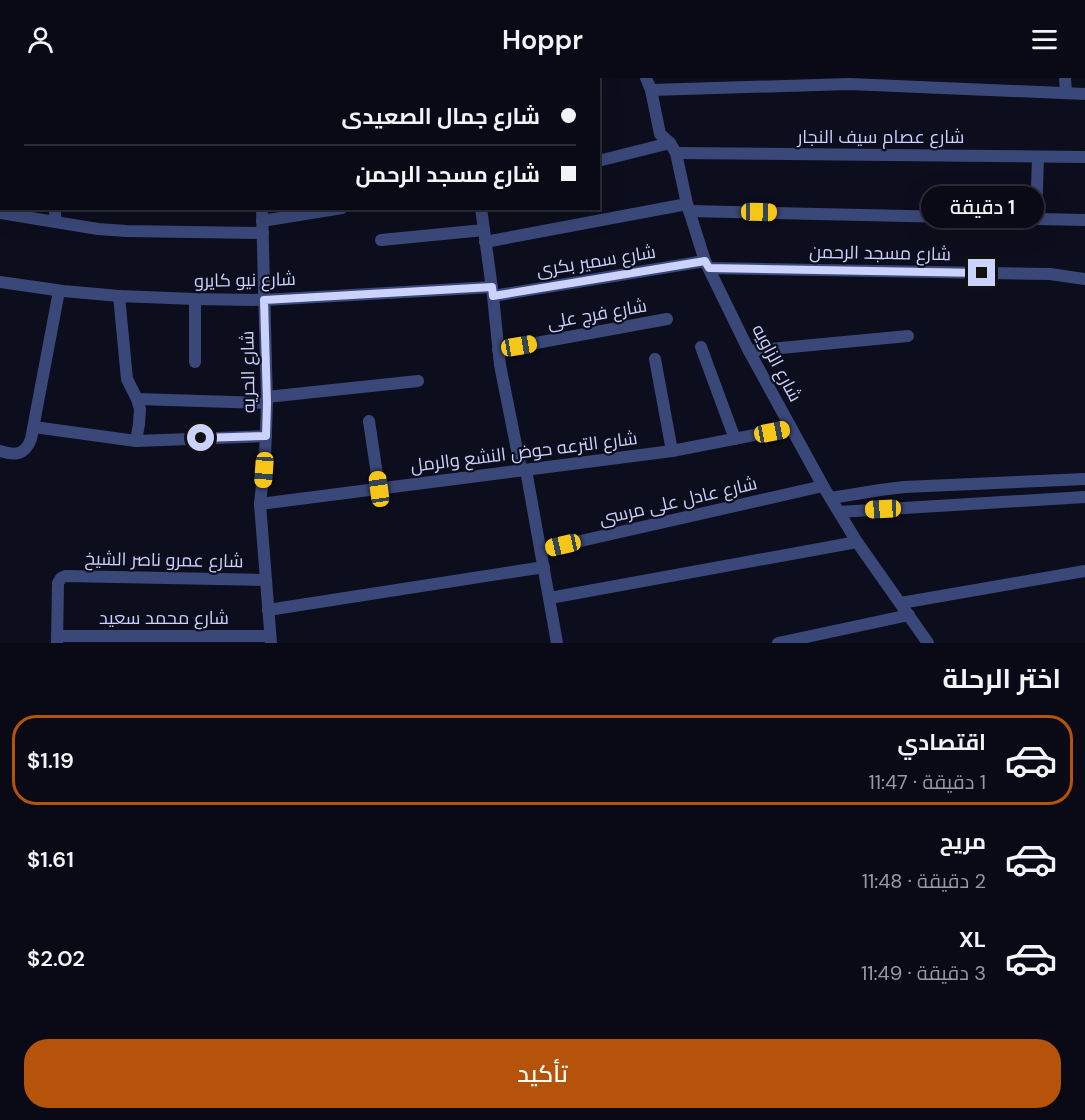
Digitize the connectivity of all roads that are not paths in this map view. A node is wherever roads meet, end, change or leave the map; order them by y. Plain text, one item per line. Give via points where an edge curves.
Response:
1 (646, 78) edge
2 (1065, 78) edge
3 (651, 90) junction
4 (1066, 93) junction
5 (1085, 94) edge
6 (673, 148) junction
7 (1038, 157) junction
8 (1085, 157) edge
9 (600, 161) edge
10 (688, 207) junction
11 (330, 210) edge
12 (481, 210) edge
13 (0, 213) edge
14 (55, 215) edge
15 (1036, 219) junction
16 (1085, 220) edge
17 (262, 221) edge
18 (484, 236) junction
19 (381, 240) dead end
20 (707, 264) junction
21 (1085, 279) edge
22 (0, 282) edge
23 (59, 291) junction
24 (492, 292) junction
25 (119, 296) junction
26 (195, 299) junction
27 (264, 300) junction
28 (667, 319) dead end
29 (908, 336) dead end
30 (701, 347) dead end
31 (498, 350) junction
32 (749, 351) junction
33 (655, 359) dead end
34 (195, 362) dead end
35 (418, 381) dead end
36 (137, 399) junction
37 (267, 400) junction
38 (369, 421) dead end
39 (33, 427) junction
40 (791, 428) junction
41 (266, 436) junction
42 (735, 439) junction
43 (136, 441) junction
44 (0, 451) edge
45 (672, 451) junction
46 (524, 470) junction
47 (1085, 478) edge
48 (1039, 481) junction
49 (823, 486) junction
50 (379, 489) junction
51 (1085, 497) edge
52 (831, 498) junction
53 (1038, 500) junction
54 (260, 504) junction
55 (839, 512) junction
56 (857, 542) junction
57 (541, 550) junction
58 (544, 567) junction
59 (1085, 571) edge
60 (266, 580) junction
61 (550, 598) junction
62 (901, 603) junction
63 (268, 610) junction
64 (909, 615) junction
65 (57, 639) edge
66 (271, 640) edge
67 (557, 643) edge
68 (778, 643) edge
69 (927, 643) edge

1 - 3 street, شارع الزاويه
2 - 4 street
3 - 4 street via 849,84
3 - 6 street, شارع الزاويه via 660,134
4 - 5 street
6 - 7 street, شارع عصام سيف النجار
6 - 9 street, شارع عصام سيف النجار
6 - 10 street, شارع الزاويه
7 - 8 street, شارع عصام سيف النجار
7 - 15 street
10 - 15 street
10 - 18 street
10 - 20 street, شارع الزاويه
11 - 17 street
12 - 18 street
13 - 14 street
14 - 17 street via 98,228 126,231
15 - 16 street
17 - 27 street, شارع الحريه
18 - 19 street
18 - 24 street
20 - 21 street, شارع مسجد الرحمن via 1050,274
20 - 24 street, شارع سمير بكرى
20 - 32 street, شارع الزاويه
22 - 23 street, شارع نيو كايرو
23 - 25 street, شارع نيو كايرو
23 - 39 street
24 - 27 street, شارع نيو كايرو
24 - 31 street
25 - 26 street, شارع نيو كايرو
25 - 36 street via 127,379
26 - 27 street, شارع نيو كايرو
26 - 34 street
27 - 37 street, شارع الحريه
28 - 31 street, شارع فرج على
29 - 32 street
30 - 42 street
31 - 46 street
32 - 40 street, شارع الزاويه
33 - 45 street
35 - 37 street
36 - 37 street
36 - 43 street via 140,409
37 - 41 street, شارع الحريه
38 - 50 street
39 - 43 street
39 - 44 street via 29,444 22,452
40 - 42 street, شارع الترعه حوض النشع والرمل
40 - 49 street, شارع الزاويه
41 - 43 street
41 - 54 street, شارع الحريه
42 - 45 street, شارع الترعه حوض النشع والرمل
45 - 46 street, شارع الترعه حوض النشع والرمل
46 - 50 street, شارع الترعه حوض النشع والرمل
46 - 57 street
47 - 48 street
48 - 52 street via 904,487
48 - 53 street
49 - 52 street, شارع الزاويه
49 - 57 street, شارع عادل على مرسى
50 - 54 street, شارع الترعه حوض النشع والرمل
51 - 53 street
52 - 55 street, شارع الزاويه
53 - 55 street
54 - 60 street, شارع الحريه
55 - 56 street, شارع الزاويه
56 - 61 street
56 - 62 street, شارع الزاويه
57 - 58 street
58 - 61 street
58 - 63 street
59 - 62 street
60 - 63 street, شارع الحريه
60 - 65 street, شارع عمرو ناصر الشيخ via 65,576 58,583
61 - 67 street
62 - 64 street, شارع الزاويه
63 - 66 street, شارع الحريه
64 - 68 street
64 - 69 street, شارع الزاويه
65 - 66 street, شارع محمد سعيد

